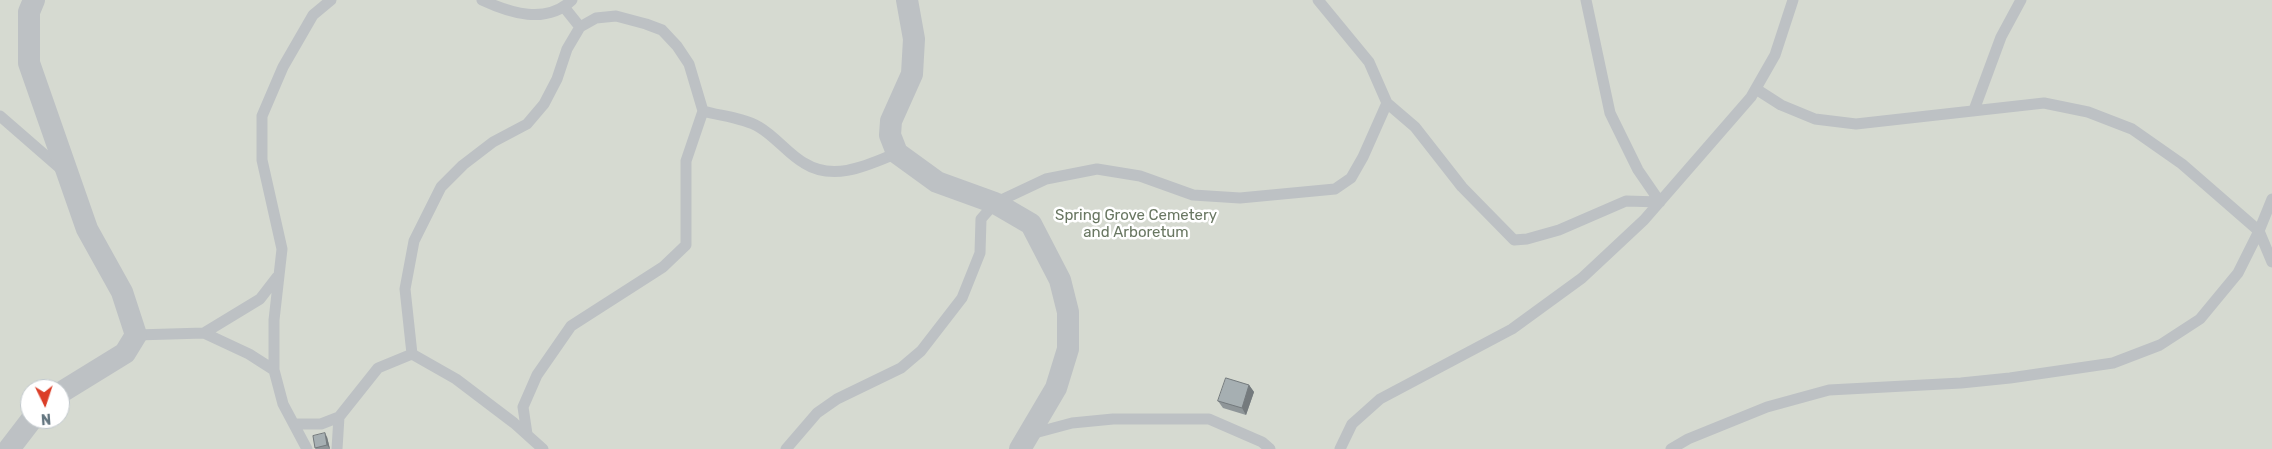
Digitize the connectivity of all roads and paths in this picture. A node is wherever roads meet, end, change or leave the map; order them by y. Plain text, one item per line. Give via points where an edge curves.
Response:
1 (34, 0) edge
2 (331, 0) edge
3 (482, 0) edge
4 (907, 0) edge
5 (1318, 0) edge
6 (1586, 0) edge
7 (1793, 0) edge
8 (2021, 0) edge
9 (568, 4) edge
10 (580, 27) junction
11 (1756, 89) junction
12 (1387, 103) junction
13 (1974, 110) junction
14 (703, 111) junction
15 (0, 116) edge
16 (897, 153) junction
17 (68, 175) junction
18 (2272, 199) edge
19 (1660, 202) junction
20 (995, 203) junction
21 (2259, 231) junction
22 (2272, 262) edge
23 (278, 277) junction
24 (204, 333) junction
25 (136, 335) junction
26 (412, 354) junction
27 (274, 370) junction
28 (70, 387) edge
29 (339, 417) junction
30 (294, 424) junction
31 (24, 429) edge
32 (527, 434) junction
33 (1024, 442) edge
34 (9, 449) edge
35 (307, 449) edge
36 (338, 449) edge
37 (543, 449) edge
38 (786, 449) edge
39 (1270, 449) edge
40 (1340, 449) edge
41 (1671, 449) edge

1 - 17 street via 29,12 29,63
2 - 23 lane via 313,15 283,67 262,116 262,160 282,249
3 - 9 lane via 506,11 540,16
4 - 16 street via 914,39 912,74 891,121 890,135
5 - 12 lane via 1370,62
6 - 19 lane via 1610,113 1638,170
7 - 11 lane via 1775,55
8 - 13 lane via 2001,37
9 - 10 lane
10 - 14 lane via 596,18 616,16 662,30 689,64
10 - 26 lane via 544,104 527,124 493,142 440,187 414,242 405,289
11 - 13 lane via 1781,105 1815,119 1856,124
11 - 19 lane
12 - 19 lane via 1415,126 1462,186 1514,240 1558,230 1626,201
12 - 20 lane via 1364,157 1351,178 1335,189 1240,198 1193,195 1140,176 1097,169 1046,179
13 - 21 lane via 2044,103 2088,112 2132,129 2182,164
14 - 16 lane via 757,126 804,163 823,171 847,171
14 - 32 lane via 686,161 686,245 663,266 571,326 538,375 523,406
15 - 17 lane
16 - 20 street via 936,182
17 - 25 street via 87,228 122,292
18 - 21 lane
19 - 40 lane via 1582,278 1512,329 1380,400 1352,424
20 - 33 street via 1031,224 1060,280 1068,312 1068,348 1056,388
20 - 38 lane via 982,220 980,253 962,298 922,351 900,368 837,399 817,413
21 - 22 lane
21 - 41 lane via 2238,273 2200,319 2160,345 2113,363 1961,383 1829,390 1767,407
23 - 24 lane via 260,299
23 - 27 lane
24 - 25 lane
24 - 27 lane
25 - 28 street via 125,353
26 - 29 lane via 378,368
26 - 32 lane via 456,379
27 - 30 lane
29 - 30 lane via 321,424
29 - 36 lane
30 - 35 lane
31 - 34 street
32 - 37 lane
33 - 39 lane via 1072,423 1113,419 1209,419 1262,442

